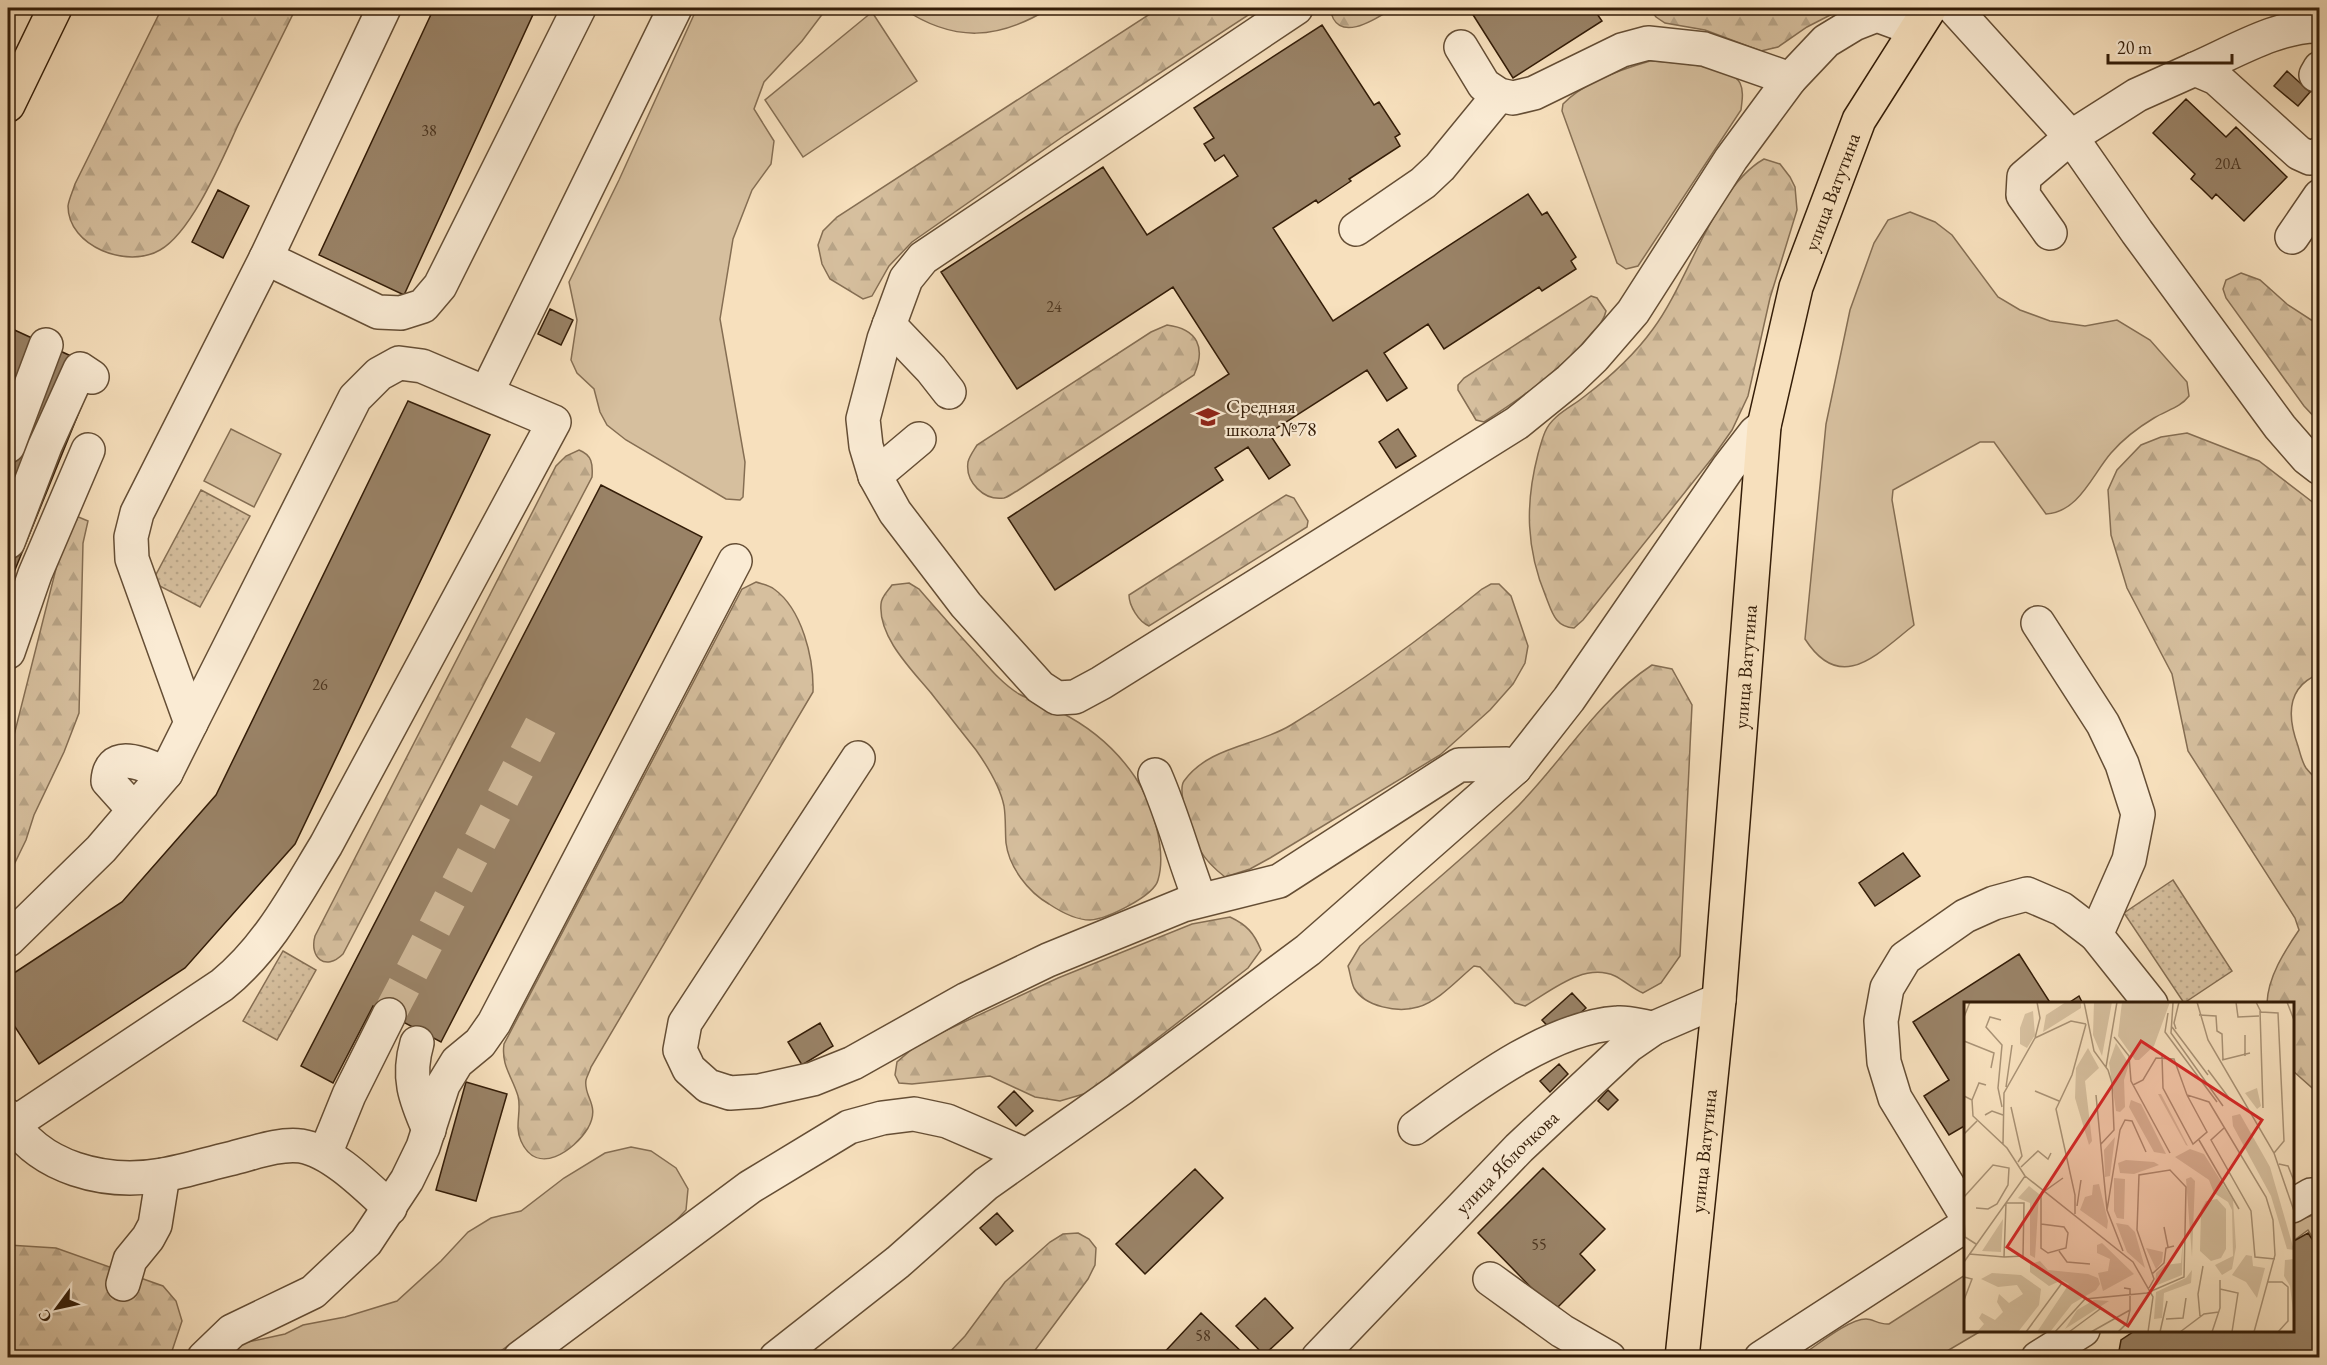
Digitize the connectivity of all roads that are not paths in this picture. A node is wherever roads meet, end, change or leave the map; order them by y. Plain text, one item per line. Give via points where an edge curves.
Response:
1 (55, 8) edge
2 (384, 8) edge
3 (579, 8) edge
4 (675, 8) edge
5 (1296, 8) edge
6 (1954, 8) edge
7 (1922, 18) edge
8 (2319, 26) edge
9 (1461, 47) dead end
10 (2195, 69) junction
11 (1790, 79) junction
12 (1499, 95) junction
13 (8, 105) edge
14 (2071, 137) junction
15 (2319, 154) edge
16 (2319, 196) edge
17 (1356, 229) dead end
18 (2050, 233) dead end
19 (2292, 237) dead end
20 (266, 258) junction
21 (889, 325) junction
22 (45, 345) dead end
23 (92, 377) dead end
24 (487, 392) junction
25 (949, 392) dead end
26 (1764, 426) junction
27 (919, 439) dead end
28 (8, 446) edge
29 (88, 450) dead end
30 (2319, 468) edge
31 (875, 476) junction
32 (8, 542) edge
33 (735, 561) dead end
34 (2038, 623) dead end
35 (8, 652) edge
36 (192, 723) junction
37 (858, 758) dead end
38 (1515, 768) junction
39 (166, 773) junction
40 (1155, 776) dead end
41 (134, 810) junction
42 (1200, 900) junction
43 (2096, 935) junction
44 (8, 940) edge
45 (1719, 1000) junction
46 (2149, 1002) edge
47 (389, 1015) tunnel mouth
48 (1654, 1028) junction
49 (417, 1042) dead end
50 (10, 1120) edge
51 (1415, 1128) dead end
52 (429, 1130) junction
53 (325, 1155) junction
54 (1026, 1155) junction
55 (163, 1175) junction
56 (2319, 1196) edge
57 (2294, 1205) edge
58 (390, 1208) junction
59 (1964, 1213) edge
60 (1964, 1226) edge
61 (1490, 1279) dead end
62 (123, 1284) dead end
63 (2080, 1332) edge
64 (204, 1358) edge
65 (520, 1358) edge
66 (776, 1358) edge
67 (1318, 1358) edge
68 (1609, 1358) edge
69 (1682, 1358) edge
70 (1761, 1358) edge
71 (2038, 1358) edge

1 - 13 main road
2 - 20 street
3 - 20 street via 440,286 423,306 401,313 378,312
4 - 24 street
5 - 21 street via 923,258 906,279
6 - 14 street
7 - 11 street via 1877,15 1854,24 1826,41
7 - 26 main road, улица Ватутина via 1859,120 1796,287
8 - 10 street via 2260,39
9 - 12 street via 1484,85
10 - 14 street via 2137,94
10 - 15 street via 2216,78 2299,153 2310,158
11 - 12 street via 1704,49 1648,43 1622,50 1534,93 1513,98
11 - 31 street via 1731,159 1633,312 1570,380 1507,429 1075,696 1057,698 1040,687 1007,651 916,540
12 - 17 street via 1440,167
14 - 18 street via 2024,177 2023,195
14 - 30 street via 2280,427
16 - 19 street
20 - 36 street via 143,499 131,537 132,559
21 - 25 street
21 - 31 street via 863,419
22 - 28 street
23 - 32 street via 80,369
24 - 36 street via 422,366 399,363 366,384 350,408
24 - 50 street via 554,423 299,889 259,949 237,972 181,1014
26 - 38 street via 1734,459 1569,699
26 - 45 main road, улица Ватутина
27 - 31 street
29 - 35 street via 35,574
33 - 52 street via 494,1023 480,1043 457,1062 443,1085
34 - 43 street via 2103,724 2122,764 2138,814 2129,860
36 - 39 street
37 - 42 street via 685,1023 680,1050 689,1069 708,1086 730,1094 813,1079 853,1063 967,999 1048,960
38 - 42 street via 1507,764 1459,765 1279,881
38 - 54 street via 1308,950
39 - 41 street
39 - 41 street via 128,760 117,762 109,771 108,781
40 - 42 street
41 - 44 street via 83,868
43 - 46 street
43 - 59 street via 2062,909 2027,894 1965,916 1905,958 1887,988 1881,1022 1884,1062 1895,1098
45 - 48 street, улица Яблочкова
45 - 69 main road, улица Ватутина
47 - 53 street via 348,1095
48 - 51 street via 1619,1023 1566,1036 1489,1074
48 - 67 street, улица Яблочкова via 1628,1046 1519,1148
49 - 52 street via 413,1086
50 - 55 street via 58,1164 131,1179
52 - 58 street
53 - 55 street via 301,1146 272,1148
53 - 58 street
54 - 65 street via 947,1121 914,1114 849,1127 750,1187
54 - 66 street
55 - 62 street via 155,1225 130,1260
56 - 57 street via 2311,1195
58 - 64 street via 366,1242 313,1292 232,1331
60 - 70 street
61 - 68 street via 1562,1331
63 - 71 street

